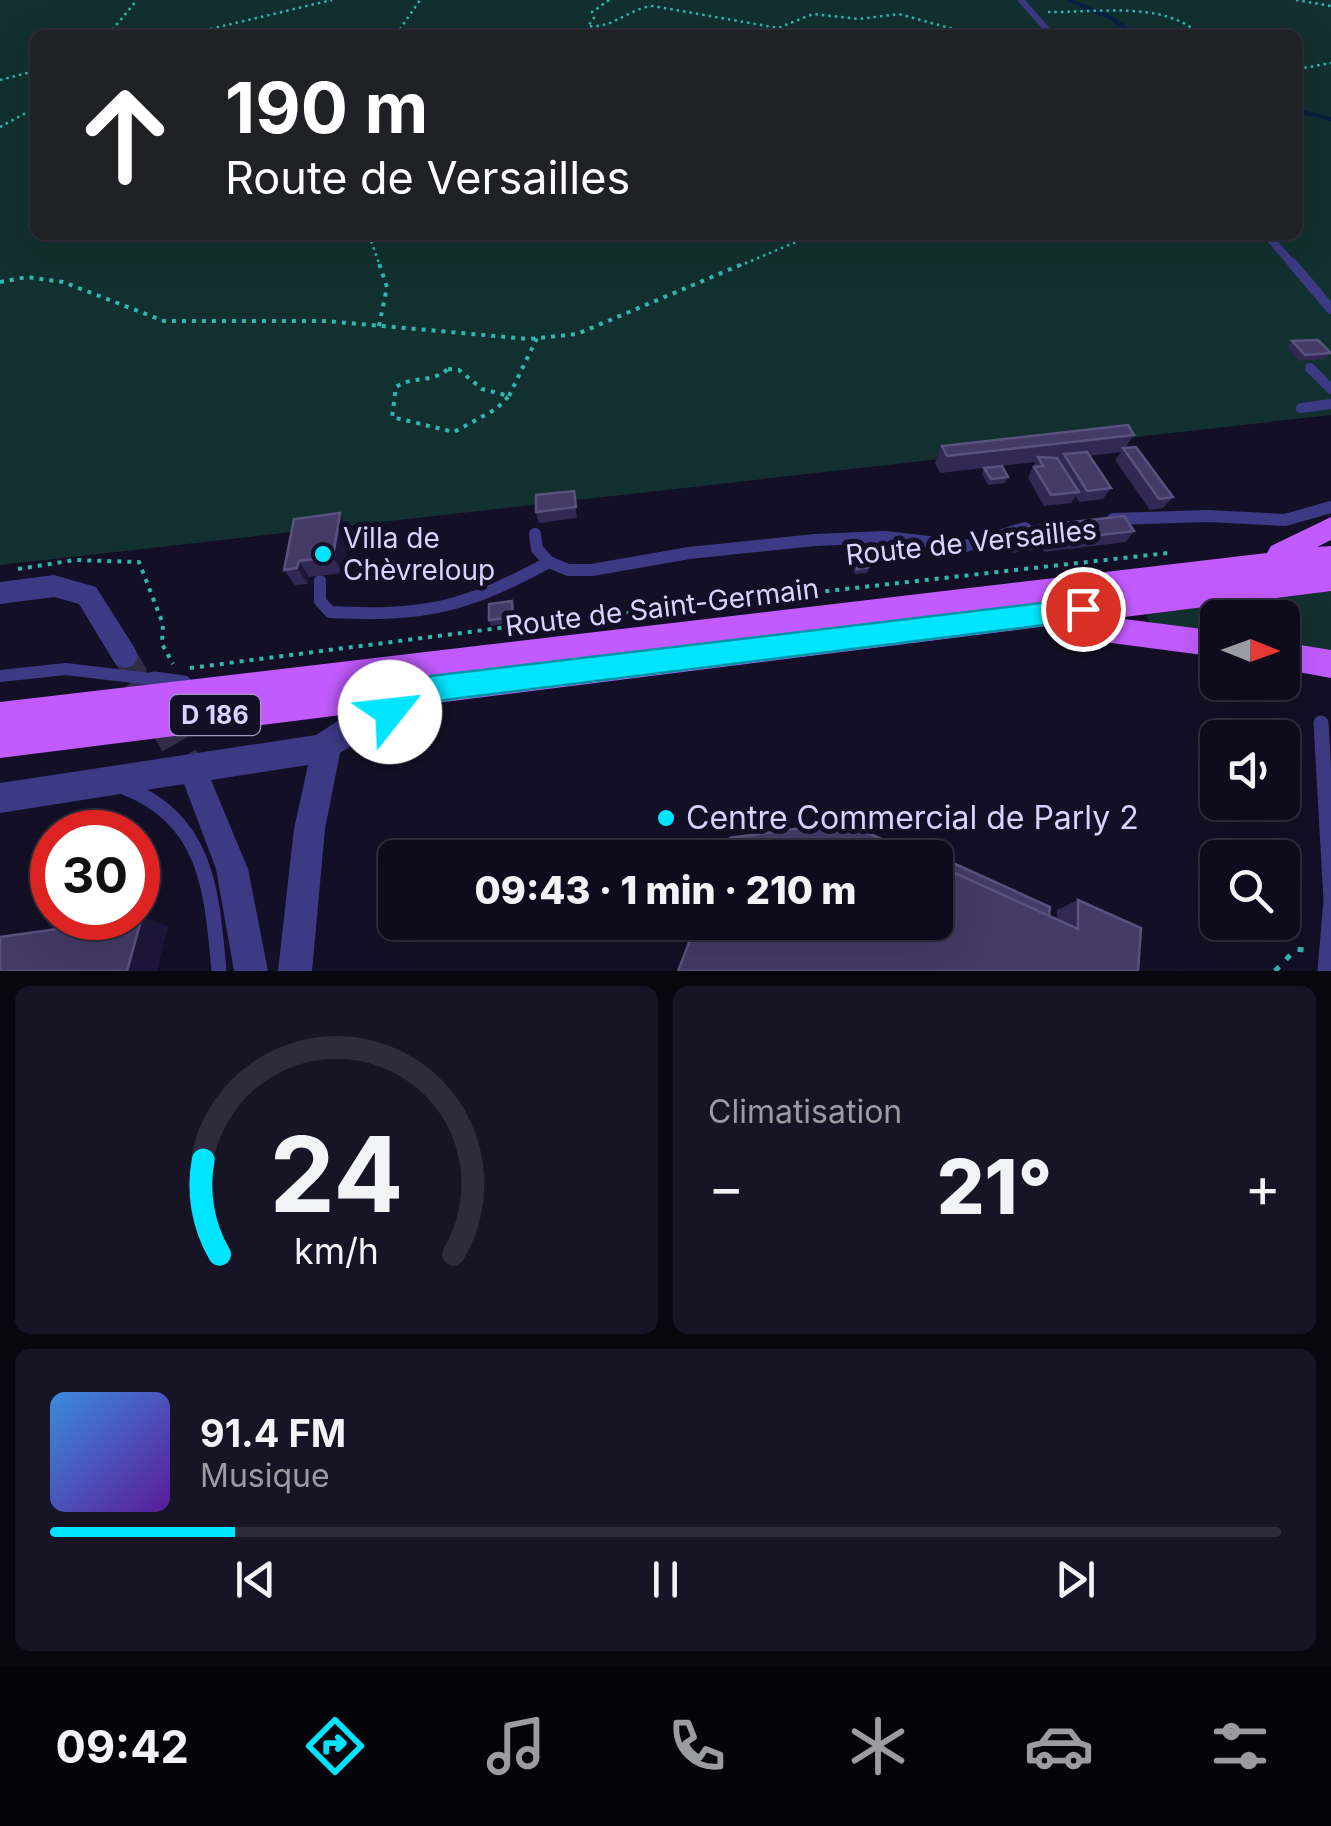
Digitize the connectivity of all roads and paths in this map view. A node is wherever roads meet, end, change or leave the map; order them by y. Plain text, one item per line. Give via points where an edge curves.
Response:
1 (137, 0) edge
2 (332, 0) edge
3 (420, 0) edge
4 (609, 0) edge
5 (1296, 0) edge
6 (1026, 2) edge
7 (1331, 6) edge
8 (1034, 12) junction
9 (112, 30) edge
10 (205, 30) edge
11 (399, 30) edge
12 (950, 30) edge
13 (1047, 30) edge
14 (1194, 30) edge
15 (1331, 63) edge
16 (1302, 68) edge
17 (30, 72) edge
18 (0, 80) edge
19 (30, 111) edge
20 (0, 127) edge
21 (371, 240) edge
22 (801, 240) edge
23 (1271, 240) edge
24 (0, 282) edge
25 (1331, 309) edge
26 (379, 326) junction
27 (537, 338) junction
28 (1310, 368) dead end
29 (1331, 389) edge
30 (509, 396) junction
31 (1331, 404) edge
32 (1301, 408) dead end
33 (1331, 508) edge
34 (1103, 518) edge
35 (1046, 525) edge
36 (1331, 528) edge
37 (535, 534) dead end
38 (1184, 552) dead end
39 (1331, 558) edge
40 (549, 562) junction
41 (1278, 564) junction
42 (22, 566) dead end
43 (1331, 579) edge
44 (320, 582) dead end
45 (0, 593) edge
46 (1048, 613) junction
47 (1200, 641) edge
48 (125, 656) tunnel mouth
49 (1300, 659) edge
50 (1331, 664) edge
51 (0, 676) edge
52 (431, 689) junction
53 (248, 690) junction
54 (0, 717) edge
55 (1321, 723) dead end
56 (0, 742) edge
57 (328, 746) junction
58 (108, 783) junction
59 (198, 783) tunnel mouth
60 (0, 798) edge
61 (1324, 952) junction
62 (219, 971) edge
63 (251, 971) edge
64 (295, 971) edge
65 (1275, 971) edge
66 (1325, 971) edge

1 - 9 path
2 - 10 path
3 - 11 path
4 - 12 path via 592,12 588,26 617,24 648,6 778,28 812,12 861,19 910,14
5 - 7 path
6 - 8 lane
8 - 13 lane
8 - 14 path via 1140,12 1180,18
15 - 16 path
17 - 18 path
19 - 20 path
21 - 26 path via 388,278
22 - 27 path via 577,334
23 - 25 lane
24 - 26 path via 62,282 164,321
26 - 27 path
27 - 30 path
28 - 29 lane
30 - 30 path via 454,432 392,417 397,386 448,369
31 - 32 lane
33 - 34 lane via 1304,520 1269,522
35 - 40 lane via 965,546 885,537 688,553 592,570
36 - 41 main road via 1280,554
37 - 40 lane
38 - 42 path, Route de Versailles via 176,669 162,644 163,624 139,562
39 - 41 main road, Route de Saint-Germain / D 186
40 - 44 lane via 481,598 424,610 330,612 320,602
41 - 53 main road, Route de Saint-Germain / D 186
43 - 46 main road, D 186
45 - 48 street via 54,586 87,595
46 - 47 main road via 1081,626
46 - 52 main road, Route de Saint-Germain / D 186
49 - 50 main road
51 - 53 lane via 66,669
52 - 56 main road, Route de Saint-Germain / D 186
52 - 57 street via 409,707 370,718
53 - 54 main road, Route de Saint-Germain / D 186
55 - 61 lane via 1331,900
57 - 58 street
57 - 64 street via 307,846
58 - 60 street
58 - 62 lane via 139,792 176,817 210,885
59 - 63 street via 232,869
61 - 65 path via 1296,949
61 - 66 lane

